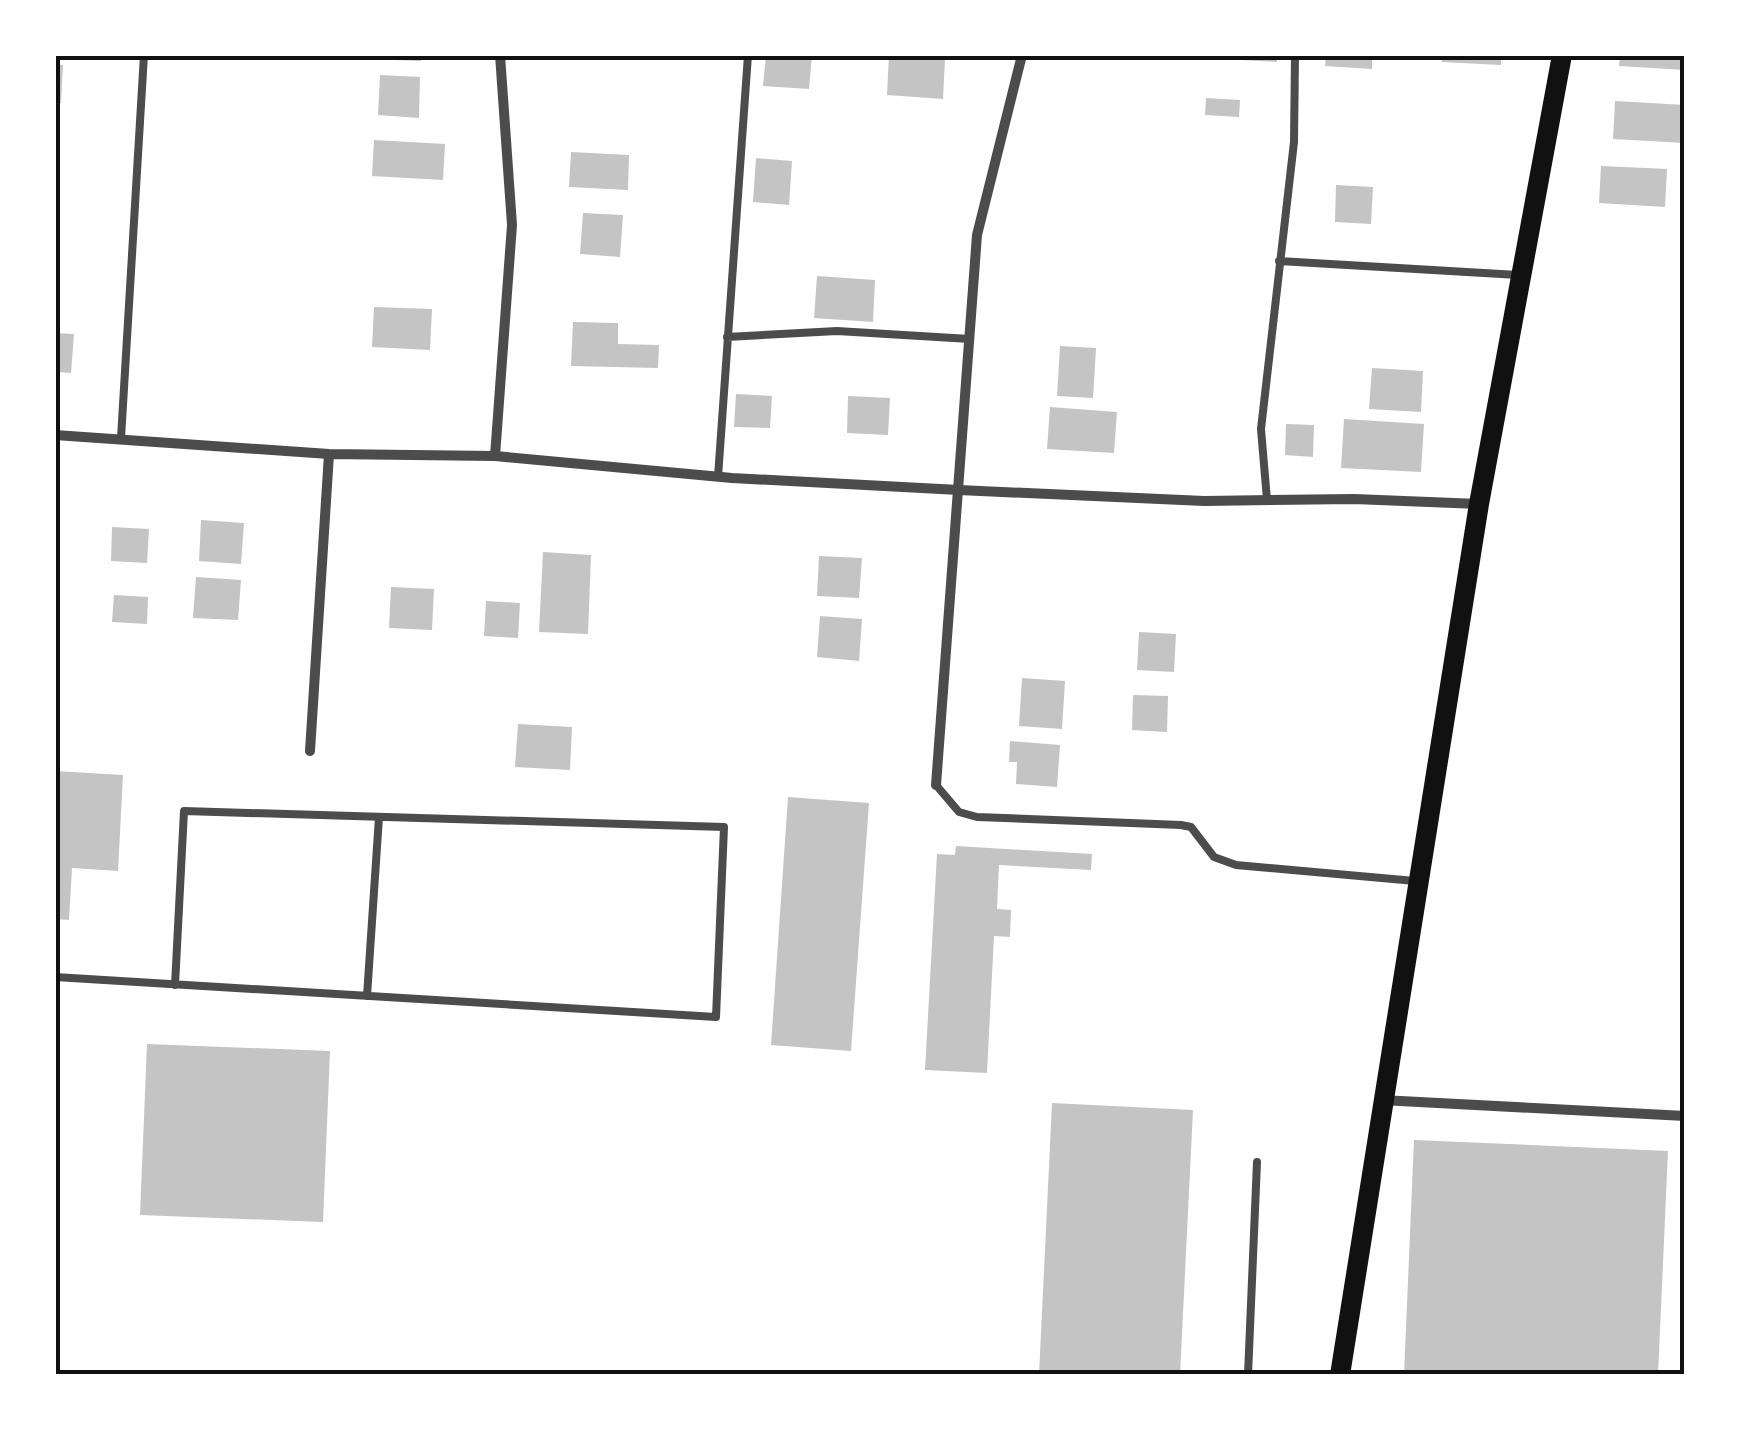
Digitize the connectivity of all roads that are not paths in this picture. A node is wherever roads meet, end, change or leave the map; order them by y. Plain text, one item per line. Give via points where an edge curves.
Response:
1 (144, 55) edge
2 (500, 55) edge
3 (748, 55) edge
4 (1022, 55) edge
5 (1295, 55) edge
6 (1562, 55) edge
7 (1279, 261) junction
8 (1522, 276) junction
9 (727, 337) junction
10 (970, 339) junction
11 (55, 435) edge
12 (120, 438) junction
13 (329, 454) junction
14 (494, 456) junction
15 (718, 477) junction
16 (959, 490) junction
17 (1267, 500) junction
18 (1479, 504) junction
19 (310, 751) dead end
20 (936, 785) joint
21 (379, 818) junction
22 (1417, 881) junction
23 (55, 977) edge
24 (174, 985) junction
25 (367, 996) junction
26 (1381, 1100) junction
27 (1685, 1116) edge
28 (1257, 1162) dead end
29 (1248, 1375) edge
30 (1340, 1375) edge

1 - 12 lane
2 - 14 street via 512,225
3 - 9 lane
4 - 10 street via 983,201
5 - 7 lane via 1294,142
6 - 8 main road
7 - 8 lane
7 - 17 lane via 1261,430
8 - 18 main road
9 - 10 lane via 837,331
9 - 15 lane
10 - 16 street
11 - 12 street
12 - 13 street
13 - 14 street
13 - 19 street
14 - 15 street
15 - 16 street
16 - 17 street
16 - 20 street
17 - 18 street
18 - 22 main road
20 - 22 lane via 959,812 978,817 1181,825 1201,836 1214,857 1236,865
21 - 24 lane via 184,812
21 - 25 lane
21 - 25 lane via 724,827 716,1017
22 - 26 main road
23 - 24 lane
24 - 25 lane
26 - 27 street
26 - 30 main road
28 - 29 lane

